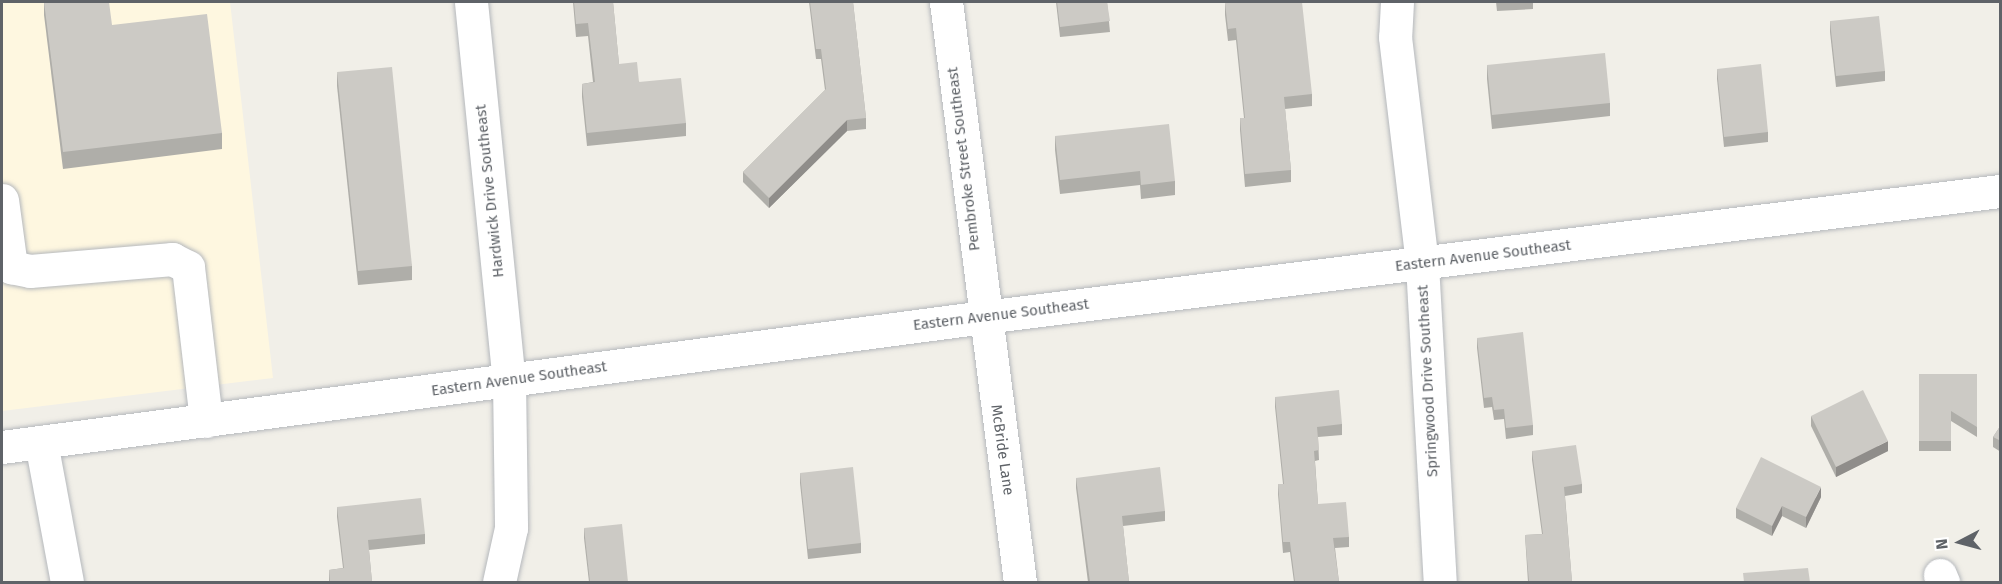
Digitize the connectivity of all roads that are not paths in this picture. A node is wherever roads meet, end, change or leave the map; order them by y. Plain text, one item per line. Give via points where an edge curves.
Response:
1 (471, 2) edge
2 (946, 2) edge
3 (1397, 2) edge
4 (2001, 191) edge
5 (2, 200) edge
6 (1422, 264) junction
7 (984, 317) junction
8 (509, 380) junction
9 (206, 421) junction
10 (41, 442) junction
11 (2, 447) edge
12 (67, 582) edge
13 (499, 582) edge
14 (1020, 582) edge
15 (1440, 582) edge

1 - 8 street, Hardwick Drive Southeast
2 - 7 street, Pembroke Street Southeast
3 - 6 street, Springwood Drive Southeast via 1395,37
4 - 6 street, Eastern Avenue Southeast
5 - 9 street via 11,267 30,271 172,259 188,267
6 - 7 street, Eastern Avenue Southeast
6 - 15 street, Springwood Drive Southeast
7 - 8 street, Eastern Avenue Southeast
7 - 14 street, McBride Lane
8 - 9 street, Eastern Avenue Southeast
8 - 13 street, Hardwick Drive Southeast via 511,528
9 - 10 street, Eastern Avenue Southeast
10 - 11 street, Eastern Avenue Southeast
10 - 12 street

